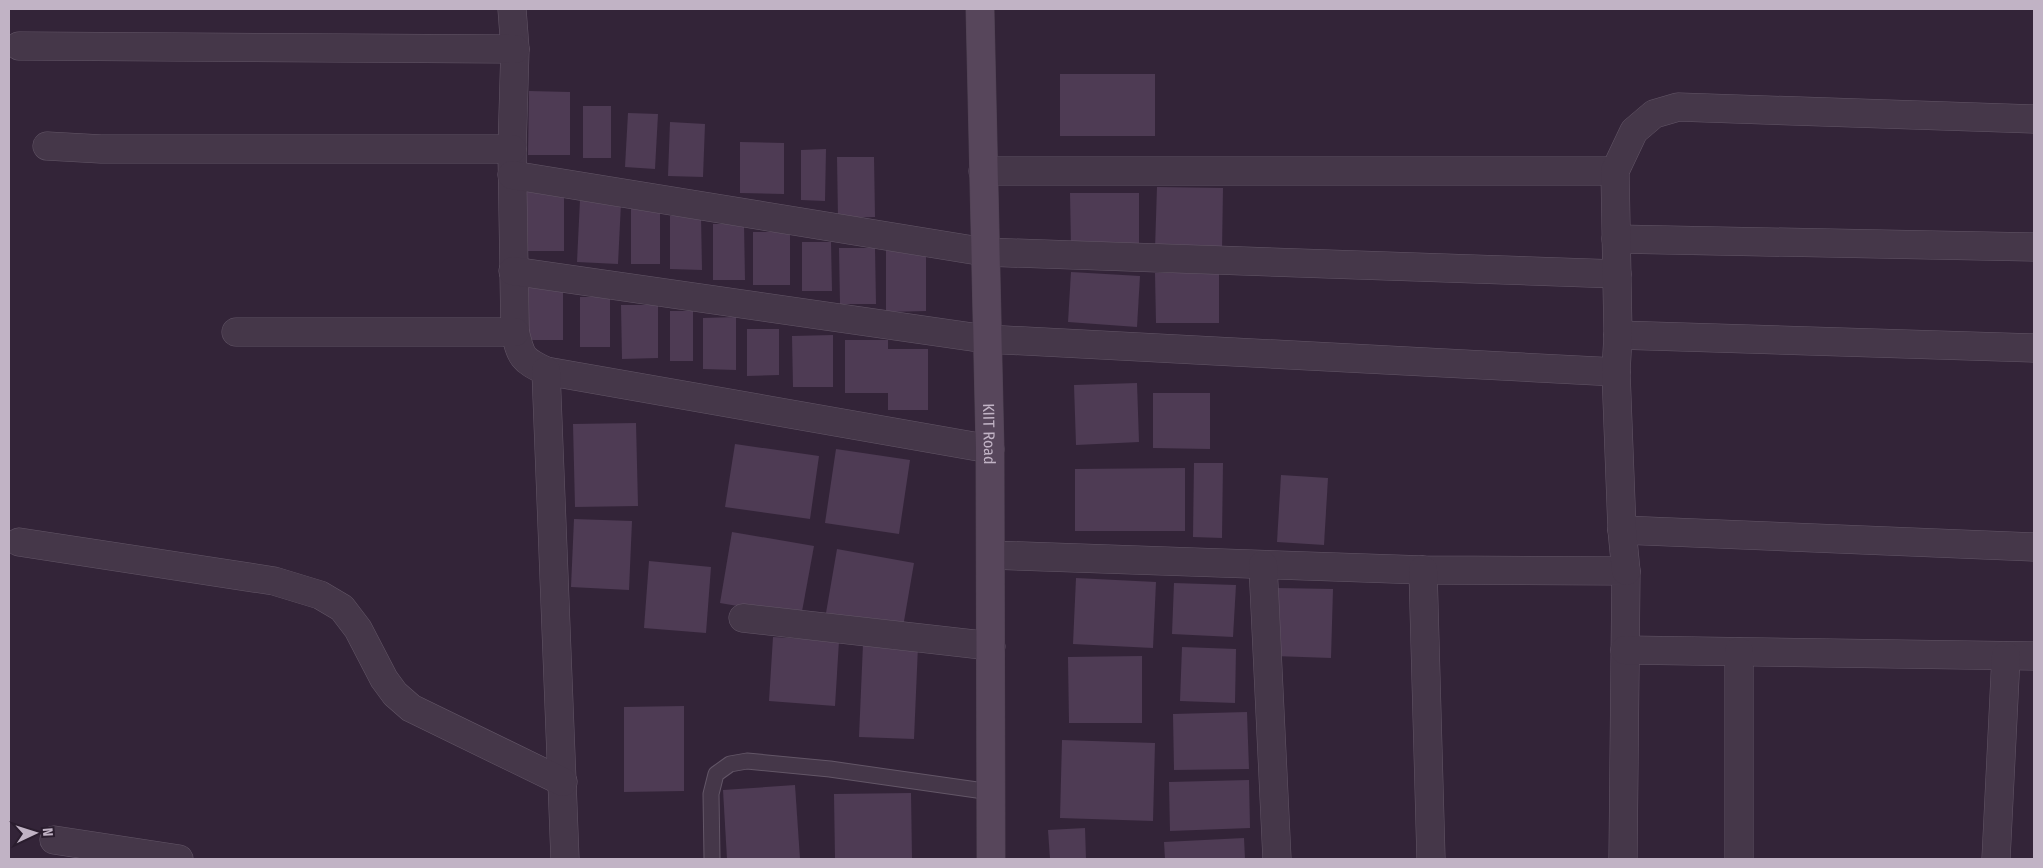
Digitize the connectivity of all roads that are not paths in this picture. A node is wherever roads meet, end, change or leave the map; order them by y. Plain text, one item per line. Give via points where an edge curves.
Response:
1 (512, 9) edge
2 (980, 9) edge
3 (19, 46) dead end
4 (515, 49) junction
5 (2034, 119) edge
6 (47, 146) dead end
7 (512, 162) junction
8 (983, 171) junction
9 (1615, 171) junction
10 (1616, 239) junction
11 (2034, 247) edge
12 (985, 252) junction
13 (513, 271) junction
14 (1617, 274) junction
15 (236, 332) dead end
16 (516, 332) junction
17 (1618, 335) junction
18 (986, 339) junction
19 (2034, 348) edge
20 (546, 371) junction
21 (1616, 372) junction
22 (990, 449) junction
23 (1622, 530) junction
24 (18, 542) dead end
25 (2034, 547) edge
26 (991, 555) junction
27 (1262, 565) junction
28 (1423, 570) junction
29 (1626, 571) junction
30 (743, 618) dead end
31 (991, 646) junction
32 (1625, 650) junction
33 (1739, 652) junction
34 (2006, 656) junction
35 (2034, 656) edge
36 (563, 782) junction
37 (991, 792) junction
38 (54, 840) dead end
39 (179, 859) edge
40 (565, 859) edge
41 (712, 859) edge
42 (991, 859) edge
43 (1277, 859) edge
44 (1431, 859) edge
45 (1623, 859) edge
46 (1739, 859) edge
47 (1996, 859) edge

1 - 4 street
2 - 8 main road, KIIT Road
3 - 4 street
4 - 7 street
5 - 9 street via 1678,107 1654,114 1634,131
6 - 7 street
7 - 12 street
7 - 13 street
8 - 9 street
8 - 12 main road, KIIT Road
9 - 10 street
10 - 11 street
10 - 14 street
12 - 14 street
12 - 18 main road, KIIT Road
13 - 16 street
13 - 18 street
14 - 17 street
15 - 16 street
16 - 20 street via 527,362
17 - 19 street
17 - 21 street
18 - 21 street
18 - 22 main road, KIIT Road
20 - 22 street
20 - 36 street
21 - 23 street
22 - 26 main road, KIIT Road
23 - 25 street
23 - 29 street
24 - 36 street via 274,580 320,595 342,608 358,629 384,679 411,708
26 - 27 street
26 - 31 main road, KIIT Road
27 - 28 street
27 - 43 street
28 - 29 street
28 - 44 street
29 - 32 street
30 - 31 street
31 - 37 main road, KIIT Road
32 - 33 street
32 - 45 street
33 - 34 street
33 - 46 street
34 - 35 street
34 - 47 street
36 - 40 street
37 - 41 lane via 821,768 747,761 730,764 716,774 710,794
37 - 42 main road, KIIT Road
38 - 39 street

